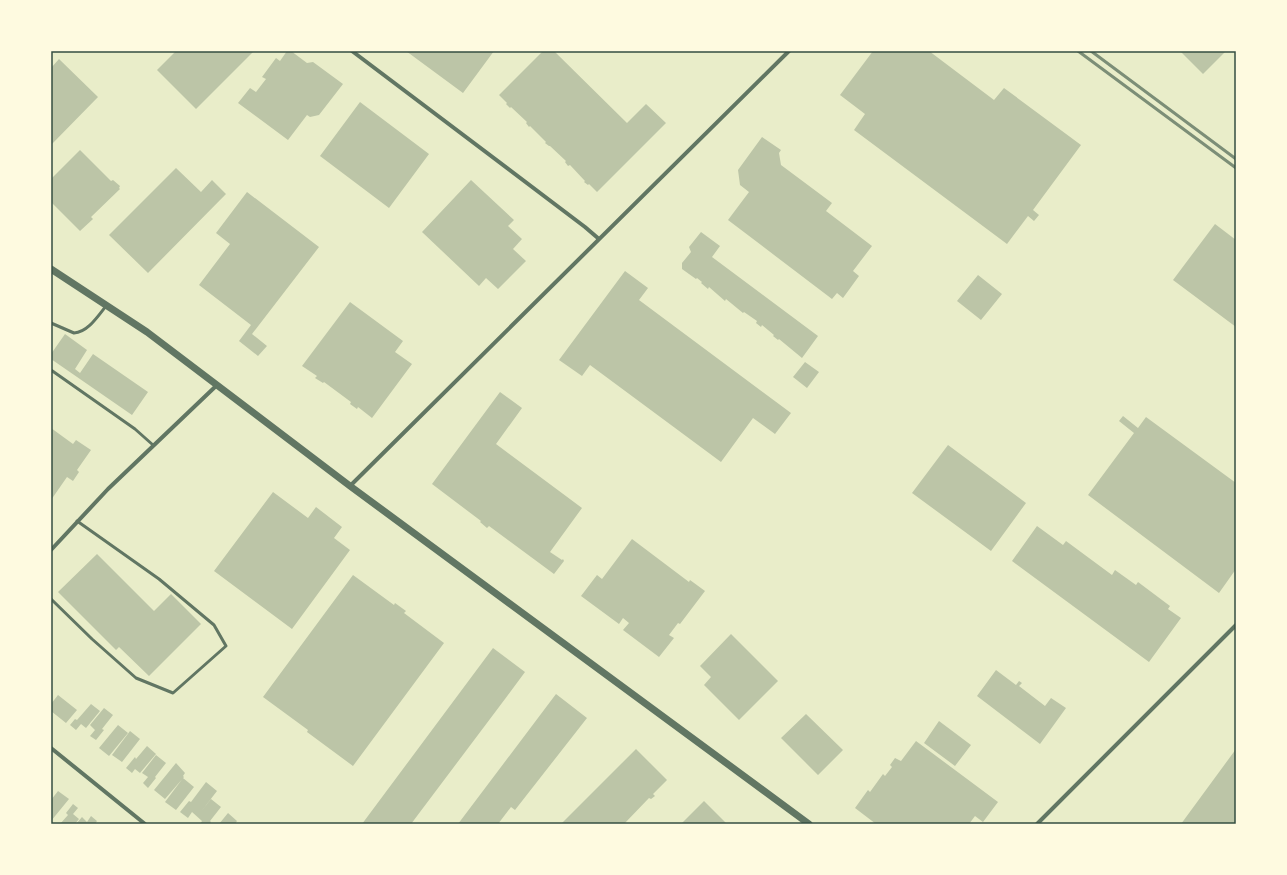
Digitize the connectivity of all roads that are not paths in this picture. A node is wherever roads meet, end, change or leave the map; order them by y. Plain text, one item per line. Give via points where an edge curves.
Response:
1 (352, 51) edge
2 (789, 51) edge
3 (599, 239) junction
4 (51, 269) edge
5 (106, 306) junction
6 (51, 323) edge
7 (51, 370) edge
8 (216, 386) junction
9 (154, 445) junction
10 (350, 486) junction
11 (77, 521) junction
12 (51, 550) edge
13 (51, 599) edge
14 (1236, 625) edge
15 (51, 748) edge
16 (145, 824) edge
17 (808, 824) edge
18 (1037, 824) edge

1 - 3 street
2 - 3 street
3 - 10 street
4 - 5 street
5 - 6 lane via 91,324 78,333
5 - 8 street via 147,332
7 - 9 lane
8 - 9 street
8 - 10 street
9 - 11 street
10 - 17 street
11 - 12 street
11 - 13 lane via 166,584 214,625 226,646 173,693 136,678
14 - 18 street
15 - 16 street

